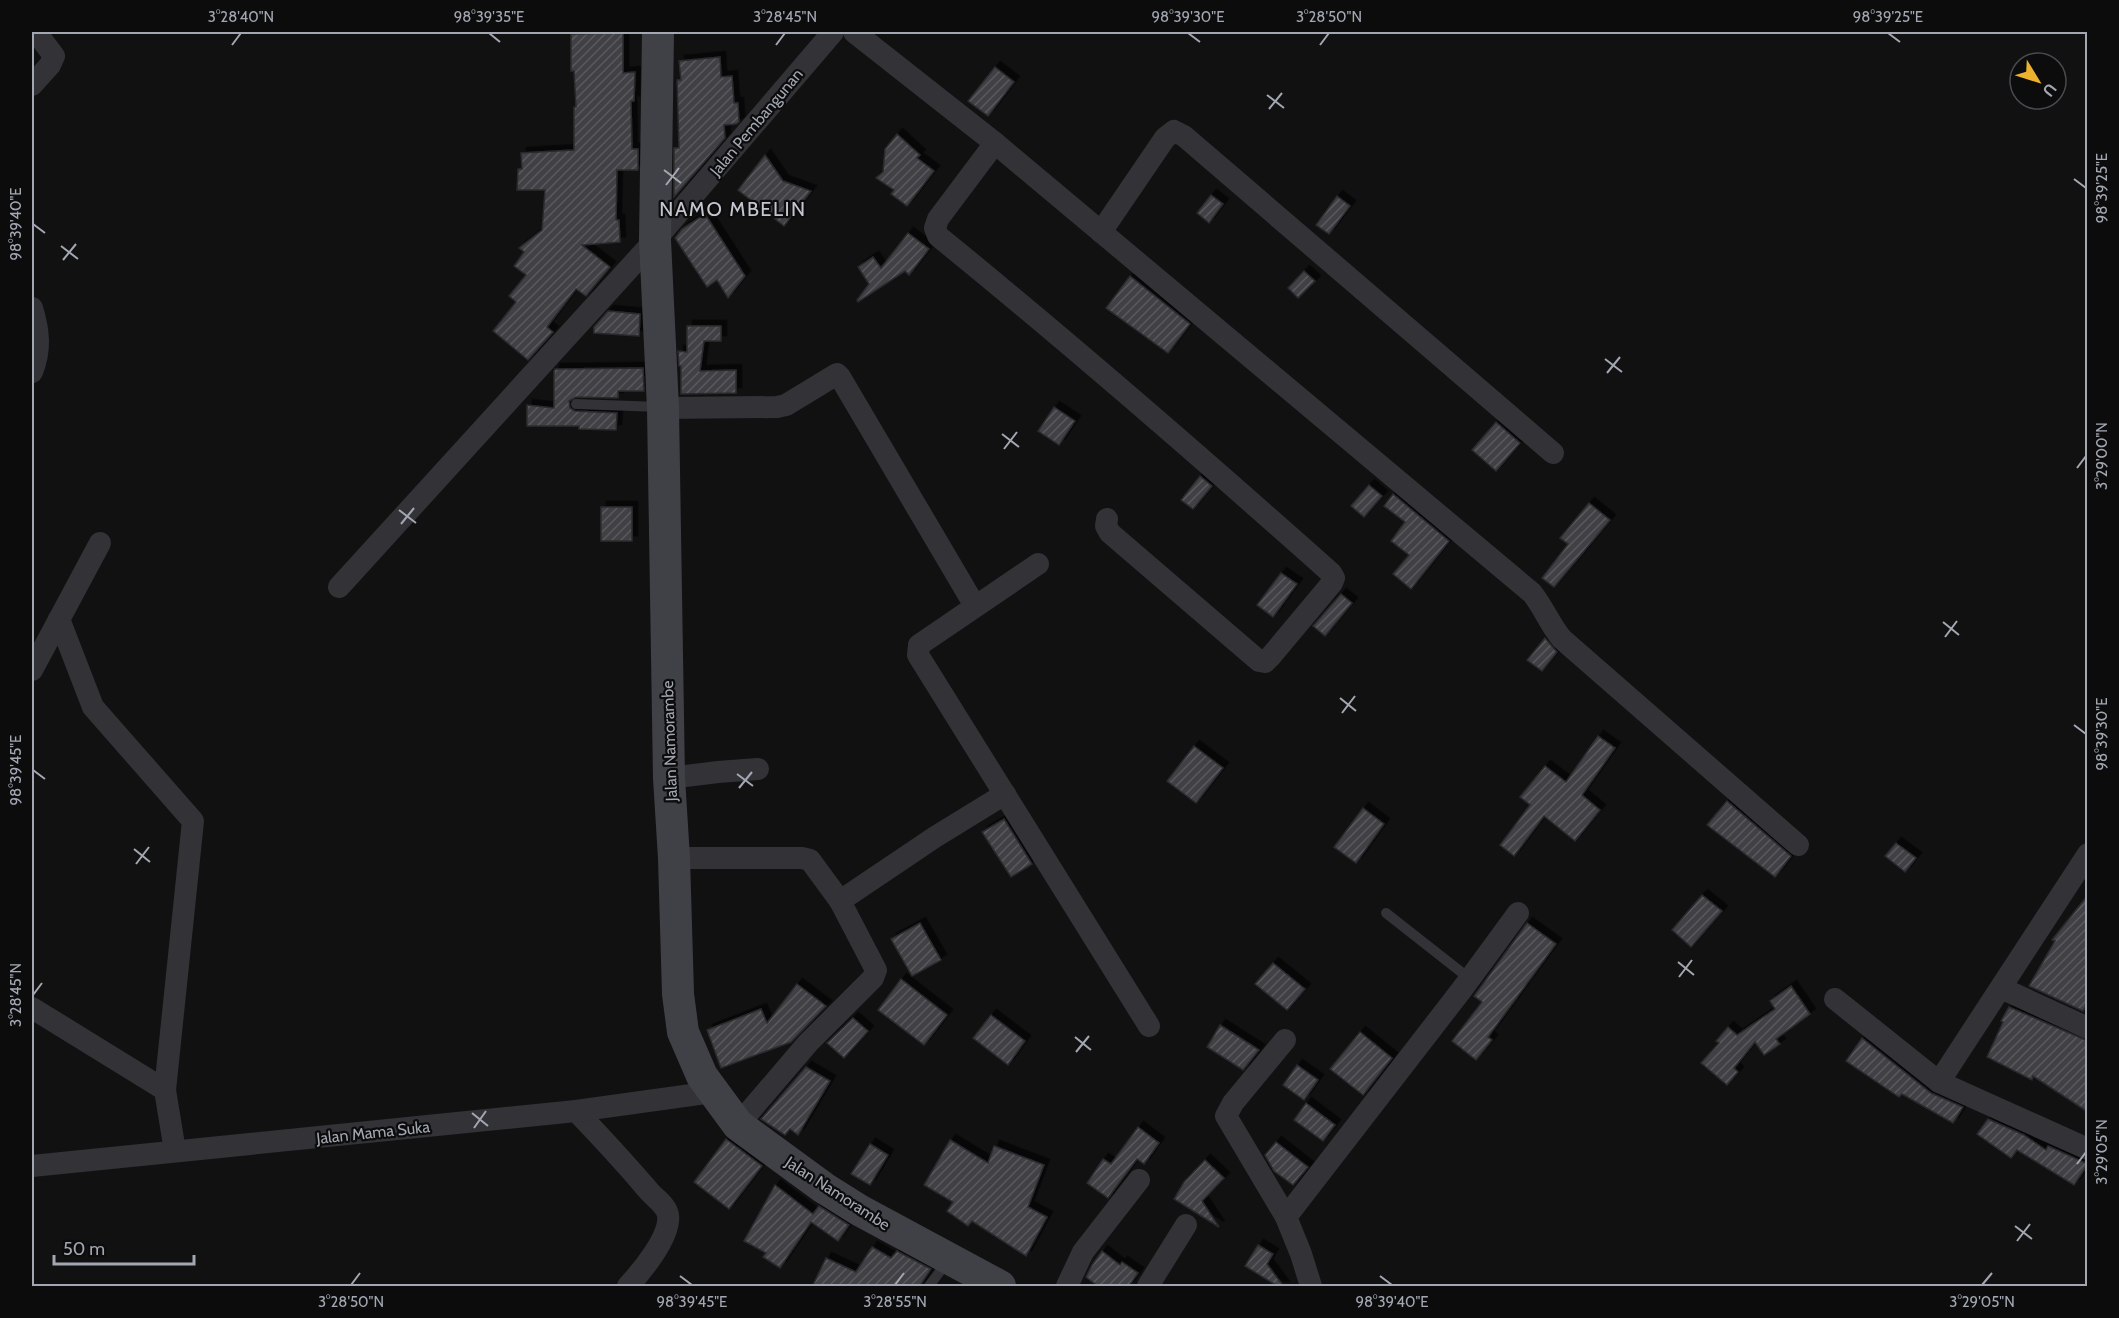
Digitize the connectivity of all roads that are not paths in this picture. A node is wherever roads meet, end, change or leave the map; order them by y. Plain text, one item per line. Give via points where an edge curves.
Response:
1 (36, 32) edge
2 (658, 32) edge
3 (833, 32) edge
4 (854, 32) edge
5 (32, 85) edge
6 (995, 143) junction
7 (1101, 232) junction
8 (656, 240) junction
9 (32, 308) edge
10 (32, 372) edge
11 (576, 404) dead end
12 (663, 408) junction
13 (1553, 453) dead end
14 (1107, 519) dead end
15 (100, 543) dead end
16 (1038, 564) dead end
17 (339, 587) dead end
18 (975, 606) junction
19 (59, 619) junction
20 (32, 670) edge
21 (758, 769) dead end
22 (669, 778) junction
23 (1005, 794) junction
24 (1798, 845) dead end
25 (2088, 854) edge
26 (674, 858) junction
27 (840, 901) junction
28 (1386, 913) dead end
29 (1518, 913) dead end
30 (1470, 979) junction
31 (2001, 988) junction
32 (1835, 999) dead end
33 (32, 1008) edge
34 (1149, 1026) dead end
35 (2088, 1028) edge
36 (1285, 1040) dead end
37 (1939, 1082) junction
38 (165, 1089) junction
39 (713, 1092) junction
40 (576, 1112) junction
41 (738, 1125) junction
42 (2088, 1149) edge
43 (176, 1151) junction
44 (32, 1166) edge
45 (1139, 1180) dead end
46 (1286, 1217) junction
47 (1186, 1225) dead end
48 (949, 1259) junction
49 (628, 1287) edge
50 (929, 1287) edge
51 (1000, 1287) edge
52 (1067, 1287) edge
53 (1148, 1287) edge
54 (1311, 1287) edge

1 - 5 street via 54,56
2 - 8 main road, Jalan Namorambe
3 - 8 street, Jalan Pembangunan
4 - 6 street
6 - 7 street
6 - 14 street via 938,219 938,236 1059,334 1334,578 1271,656 1265,662 1259,661 1110,533
7 - 13 street via 1165,138 1174,131
7 - 24 street via 1532,593 1562,639
8 - 12 main road, Jalan Namorambe
8 - 17 street, Jalan Pembangunan
9 - 10 street via 39,349
11 - 12 lane
12 - 18 street via 777,407 837,374
12 - 22 main road, Jalan Namorambe
15 - 19 street
16 - 18 street
18 - 23 street via 919,645 918,655
19 - 20 street
19 - 38 street via 93,707 193,821
21 - 22 street
22 - 26 main road, Jalan Namorambe
23 - 27 street
23 - 34 street
25 - 31 street
26 - 27 street via 810,860
26 - 39 main road, Jalan Namorambe via 678,994 683,1032
27 - 41 street via 876,974 808,1043
28 - 30 lane
29 - 30 street
30 - 46 street
31 - 35 street
31 - 37 street
32 - 37 street
33 - 38 street
36 - 46 street via 1226,1116
37 - 42 street
38 - 43 street
39 - 40 street, Jalan Mama Suka
39 - 41 main road, Jalan Namorambe
40 - 43 street, Jalan Mama Suka
40 - 49 street via 665,1206 668,1214 654,1254
41 - 48 main road, Jalan Namorambe via 858,1210
43 - 44 street, Jalan Mama Suka
45 - 52 street via 1083,1252
46 - 54 street
47 - 53 street
48 - 50 lane
48 - 51 main road, Jalan Namorambe

